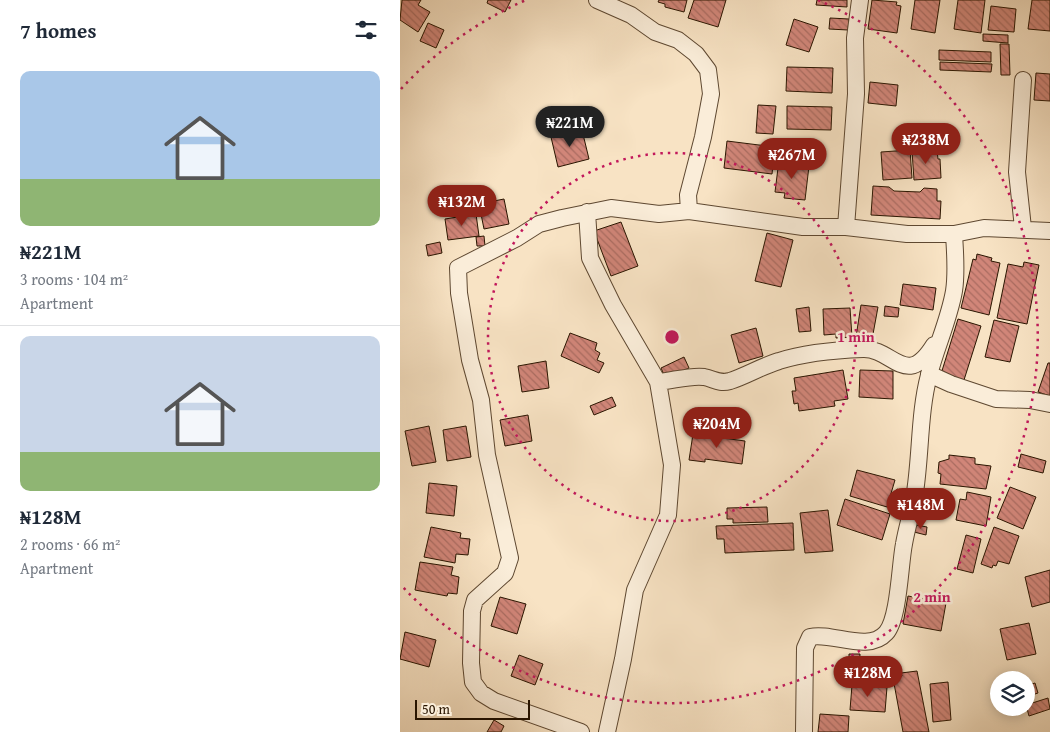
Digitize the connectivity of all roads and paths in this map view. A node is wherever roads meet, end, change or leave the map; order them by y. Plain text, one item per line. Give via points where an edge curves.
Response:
1 (597, 0) edge
2 (860, 0) edge
3 (1023, 80) dead end
4 (587, 212) junction
5 (689, 212) junction
6 (846, 227) junction
7 (1024, 228) junction
8 (1050, 231) edge
9 (954, 234) junction
10 (944, 331) junction
11 (929, 374) junction
12 (658, 382) junction
13 (1050, 404) edge
14 (570, 730) edge
15 (607, 732) edge
16 (804, 732) edge

1 - 5 street via 631,15 655,32 678,40 696,54 708,70 712,94 688,195
2 - 6 street via 855,38 856,94
3 - 7 street via 1017,172
4 - 5 street via 611,208 659,214
4 - 12 street via 590,258
4 - 14 street via 538,224 458,268 470,360 481,400 486,455 510,558 505,573 475,600 472,611 473,682 481,693 494,701
5 - 6 street via 803,227
6 - 9 street via 907,234
7 - 8 street
7 - 9 street via 984,228
9 - 10 street via 954,292
10 - 11 street
10 - 12 street via 919,364 899,365 866,349 781,360 729,381 715,382 704,377
11 - 13 street via 996,399
11 - 16 street via 915,493 892,619 886,633 872,641 860,642 822,634 810,637 805,648
12 - 15 street via 672,465 668,515 635,590 624,659

